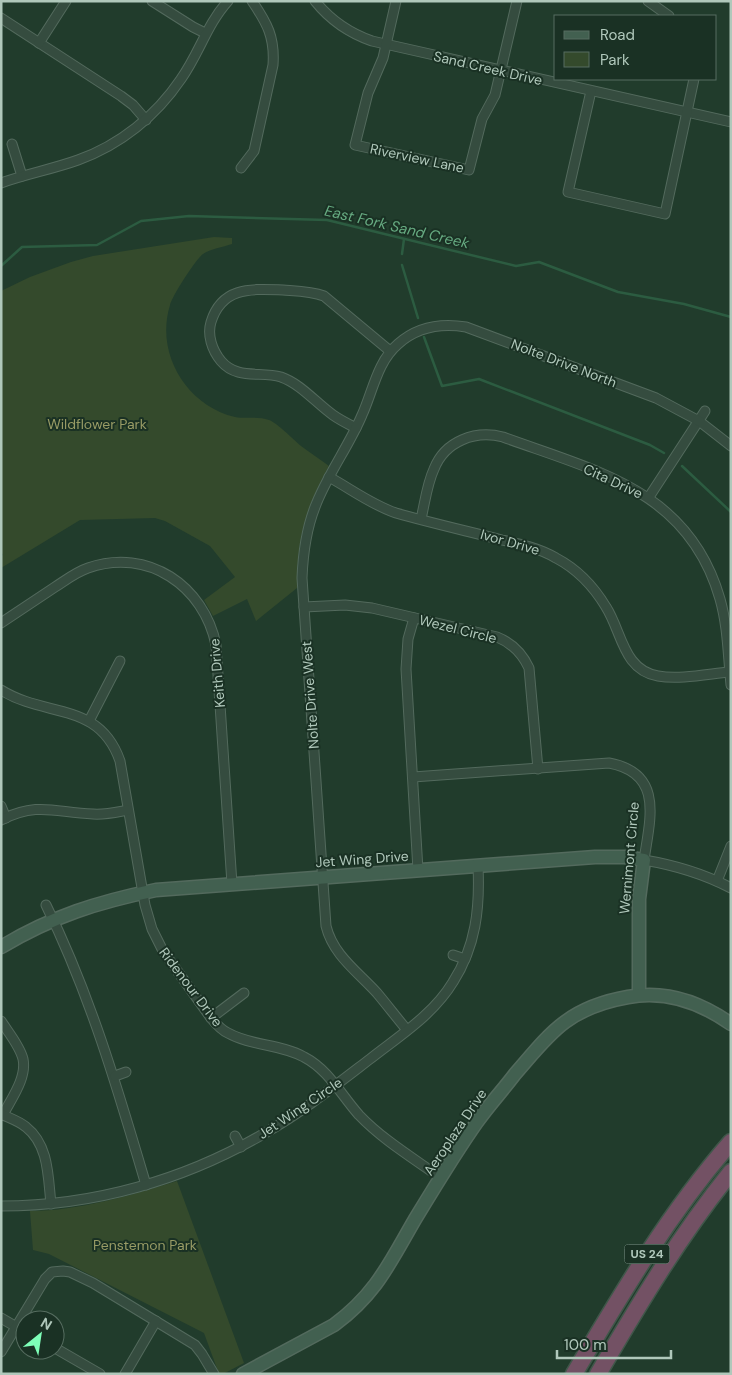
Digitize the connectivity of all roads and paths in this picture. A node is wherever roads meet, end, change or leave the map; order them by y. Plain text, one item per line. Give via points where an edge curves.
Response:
1 (66, 1) edge
2 (152, 1) edge
3 (228, 1) edge
4 (252, 1) edge
5 (315, 1) edge
6 (396, 1) edge
7 (517, 1) edge
8 (648, 1) edge
9 (667, 15) edge
10 (1, 18) edge
11 (206, 33) junction
12 (39, 43) junction
13 (387, 45) junction
14 (501, 71) junction
15 (694, 80) edge
16 (591, 91) junction
17 (686, 113) junction
18 (146, 120) junction
19 (731, 122) edge
20 (12, 144) dead end
21 (241, 168) dead end
22 (22, 176) junction
23 (1, 183) edge
24 (390, 351) junction
25 (705, 412) dead end
26 (698, 421) junction
27 (356, 428) junction
28 (731, 446) edge
29 (329, 477) junction
30 (649, 497) junction
31 (420, 519) junction
32 (304, 607) junction
33 (414, 618) junction
34 (1, 623) edge
35 (120, 661) dead end
36 (729, 672) junction
37 (731, 685) edge
38 (1, 690) edge
39 (89, 721) junction
40 (538, 769) junction
41 (413, 777) junction
42 (1, 806) edge
43 (128, 810) junction
44 (4, 819) edge
45 (731, 846) edge
46 (644, 860) junction
47 (478, 866) junction
48 (418, 870) junction
49 (323, 876) junction
50 (717, 880) junction
51 (232, 884) junction
52 (731, 888) edge
53 (144, 892) junction
54 (46, 905) dead end
55 (53, 920) junction
56 (1, 947) edge
57 (453, 955) dead end
58 (465, 959) junction
59 (244, 993) dead end
60 (639, 995) junction
61 (210, 1018) junction
62 (1, 1020) edge
63 (731, 1024) edge
64 (407, 1030) junction
65 (126, 1072) dead end
66 (114, 1076) junction
67 (336, 1085) junction
68 (2, 1114) edge
69 (235, 1136) dead end
70 (731, 1136) edge
71 (731, 1142) edge
72 (241, 1147) junction
73 (706, 1171) junction
74 (731, 1174) edge
75 (441, 1178) junction
76 (146, 1185) junction
77 (51, 1204) junction
78 (1, 1206) edge
79 (26, 1310) edge
80 (1, 1318) edge
81 (156, 1321) junction
82 (15, 1326) edge
83 (15, 1329) edge
84 (1, 1352) edge
85 (65, 1354) edge
86 (100, 1374) edge
87 (125, 1374) edge
88 (214, 1374) edge
89 (243, 1374) edge
90 (574, 1374) edge
91 (598, 1374) edge

1 - 12 street
2 - 11 street
3 - 11 street
4 - 21 street via 268,25 274,54 254,151
5 - 13 street, Sand Creek Drive via 340,26
6 - 13 street
7 - 14 street, Riverview Lane
8 - 9 street
10 - 12 street
11 - 18 street via 182,79
12 - 18 street via 121,96
13 - 14 street, Sand Creek Drive
13 - 14 street, Riverview Lane via 365,103 355,145 470,170 482,119 495,95
14 - 16 street, Sand Creek Drive
15 - 17 street
16 - 17 street, Sand Creek Drive
16 - 17 street via 568,192 665,214
17 - 19 street, Sand Creek Drive
18 - 22 street via 92,154
20 - 22 street
22 - 23 street
24 - 26 street, Nolte Drive North via 424,328 466,327 656,398
24 - 27 street, Nolte Drive West
24 - 27 street via 324,296 315,293 242,290 222,302 213,316 209,334 213,348 219,360 229,368 241,374 286,379 332,415
25 - 26 street
26 - 28 street, Nolte Drive North
26 - 30 street
27 - 29 street, Nolte Drive West
29 - 31 street, Ivor Drive via 383,508
29 - 32 street, Nolte Drive West via 315,505 305,541
30 - 31 street, Cita Drive via 562,458 503,437 484,434 459,441 441,456 431,476
30 - 36 street, Cita Drive via 684,528 711,571 723,612
31 - 36 street, Ivor Drive via 533,548 577,572 603,602 615,622 626,654 648,673 665,677
32 - 33 street, Wezel Circle via 345,605
32 - 49 street, Nolte Drive West
33 - 40 street, Wezel Circle via 497,637 519,651 531,679
33 - 41 street via 406,659
34 - 51 street, Keith Drive via 77,573 97,565 124,563 150,567 174,578 190,592 205,612 216,645
35 - 39 street
36 - 37 street, Cita Drive
38 - 39 street, Ridenour Drive via 15,698
39 - 43 street, Ridenour Drive via 101,729 116,750
40 - 41 street, Wernimont Circle
40 - 46 street, Wernimont Circle via 609,763 634,773 645,785 651,808
41 - 48 street
42 - 44 street
43 - 44 street via 93,814 26,810
43 - 53 street, Ridenour Drive
45 - 50 street
46 - 47 main road, Jet Wing Drive via 594,857
46 - 50 street, Jet Wing Drive
46 - 60 main road, Wernimont Circle via 638,899
47 - 48 main road, Jet Wing Drive
47 - 58 street, Jet Wing Circle via 478,915
48 - 49 main road, Jet Wing Drive
49 - 51 main road, Jet Wing Drive
49 - 64 street, Nolte Drive West via 326,926 332,943
50 - 52 street, Jet Wing Drive
51 - 53 main road, Jet Wing Drive
53 - 55 main road, Jet Wing Drive via 84,907
53 - 61 street, Ridenour Drive via 148,917 163,951
54 - 55 street
55 - 56 main road, Jet Wing Drive
55 - 66 street
57 - 58 street
58 - 64 street, Jet Wing Circle via 446,993
59 - 61 street
60 - 63 main road, Aeroplaza Drive via 685,1000
60 - 75 main road, Aeroplaza Drive via 588,1008 553,1032 486,1110
61 - 67 street, Ridenour Drive via 234,1036 305,1057
62 - 68 street via 23,1059 20,1081
64 - 67 street, Jet Wing Circle
65 - 66 street
66 - 76 street
67 - 72 street, Jet Wing Circle
67 - 75 street, Ridenour Drive via 358,1114 376,1130
68 - 77 street via 26,1127 44,1152
69 - 72 street
70 - 73 highway
71 - 73 highway, US 24
72 - 76 street, Jet Wing Circle
73 - 90 highway, US 24 via 652,1246
74 - 91 highway, US 24 via 716,1190 653,1281
75 - 89 main road, Aeroplaza Drive via 383,1275 356,1307 319,1334
76 - 77 street, Jet Wing Circle
77 - 78 street, Jet Wing Circle
79 - 81 street via 48,1274 70,1272
80 - 82 street
81 - 87 street
81 - 88 street via 195,1345
83 - 84 street
85 - 86 street

